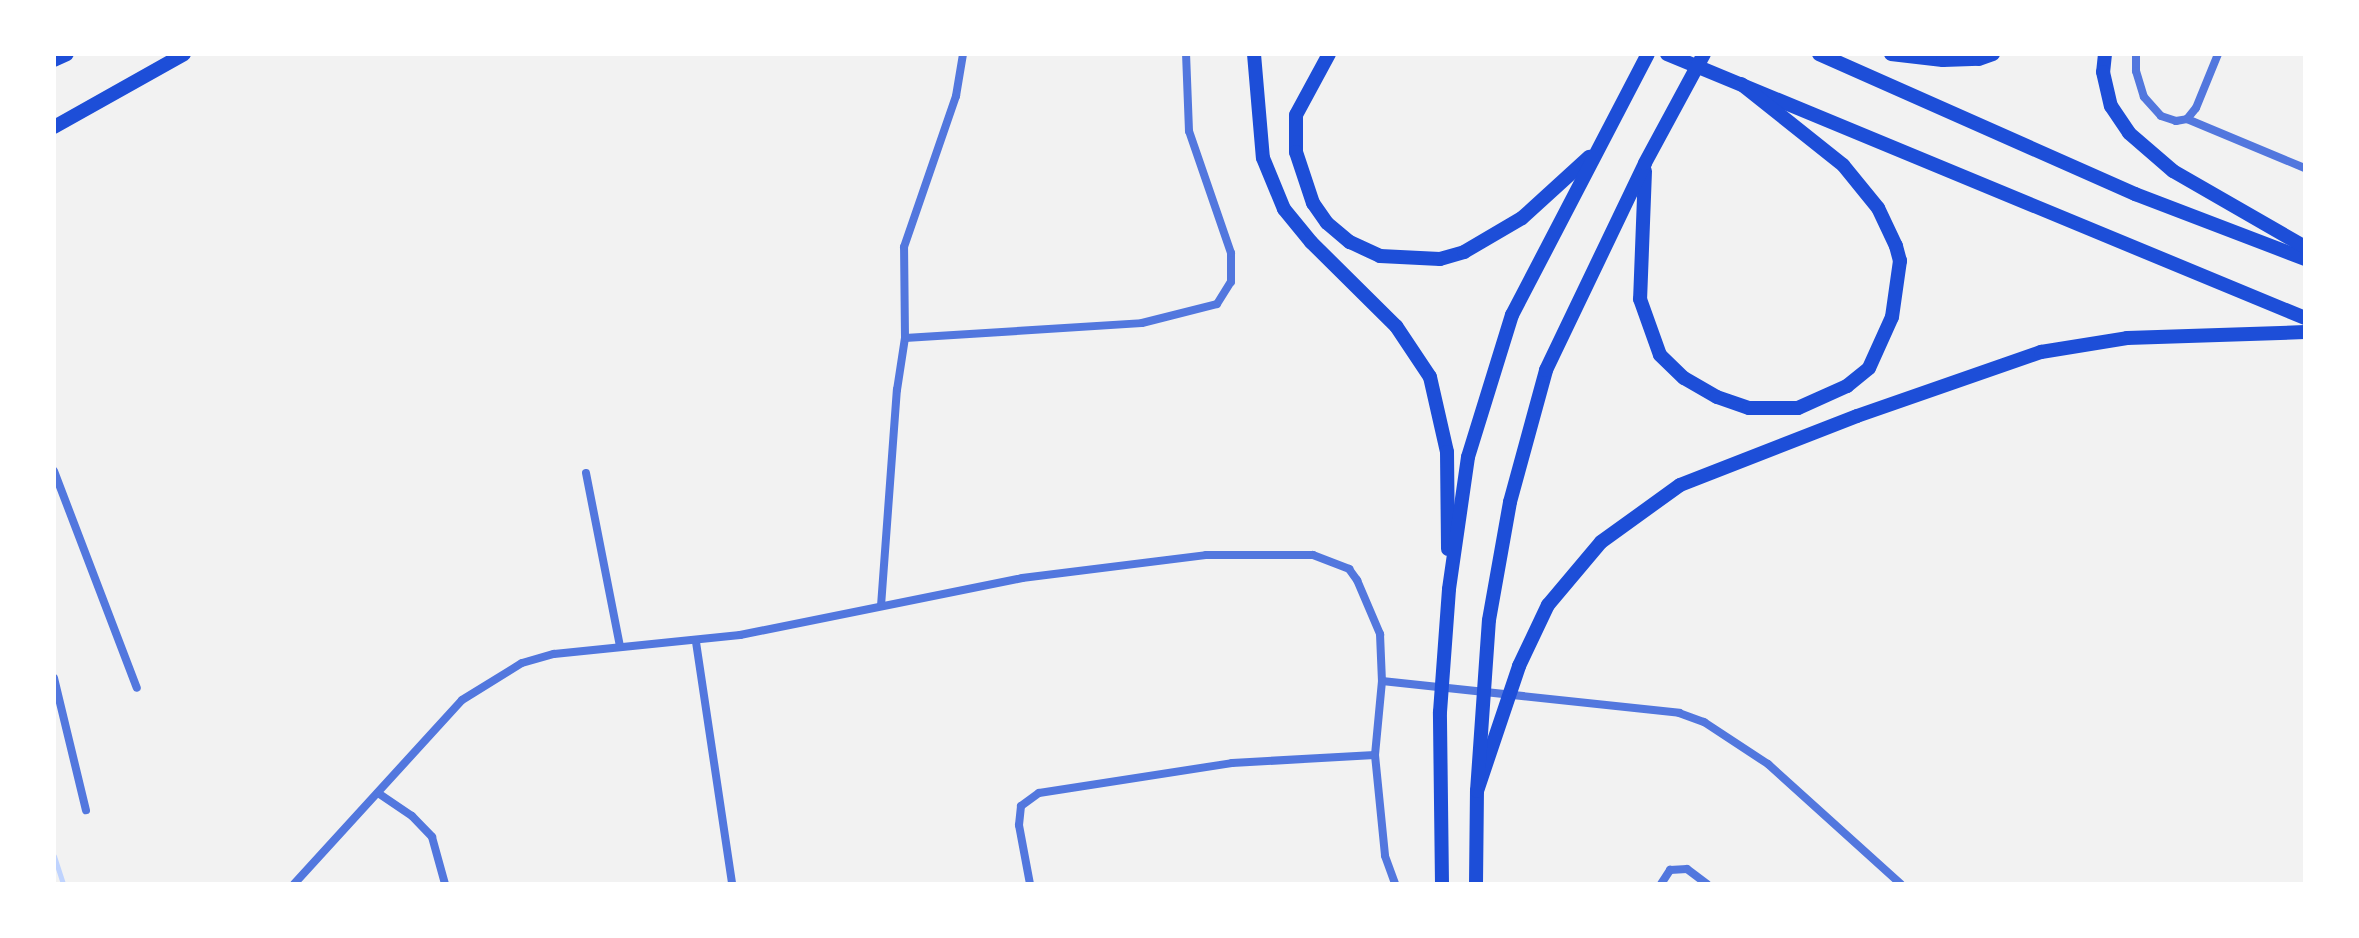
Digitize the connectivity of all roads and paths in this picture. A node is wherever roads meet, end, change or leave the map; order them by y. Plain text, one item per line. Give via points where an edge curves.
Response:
1 (184, 54) edge
2 (963, 54) edge
3 (1186, 54) edge
4 (1254, 54) edge
5 (1329, 54) edge
6 (1648, 54) edge
7 (1667, 54) edge
8 (1704, 54) edge
9 (1819, 54) edge
10 (1891, 54) edge
11 (1993, 54) edge
12 (2105, 54) edge
13 (2136, 54) edge
14 (2218, 54) edge
15 (1741, 84) junction
16 (2187, 119) junction
17 (54, 128) edge
18 (1595, 151) junction
19 (1645, 163) junction
20 (2305, 168) edge
21 (2305, 247) edge
22 (2305, 259) edge
23 (2305, 318) edge
24 (2305, 332) edge
25 (905, 338) junction
26 (54, 471) edge
27 (586, 473) dead end
28 (1449, 589) junction
29 (881, 606) junction
30 (696, 642) junction
31 (620, 647) junction
32 (54, 678) edge
33 (1382, 681) junction
34 (137, 688) dead end
35 (1375, 755) junction
36 (1477, 791) junction
37 (378, 793) junction
38 (86, 810) dead end
39 (294, 884) edge
40 (445, 884) edge
41 (732, 884) edge
42 (1030, 884) edge
43 (1395, 884) edge
44 (1442, 884) edge
45 (1476, 884) edge
46 (1661, 884) edge
47 (1707, 884) edge
48 (1901, 884) edge

1 - 17 main road
2 - 25 street via 956,96 904,247
3 - 25 street via 1189,131 1231,253 1231,282 1217,304 1142,323
4 - 28 main road via 1263,158 1284,209 1396,326 1430,377 1447,452
5 - 18 main road via 1296,115 1296,152 1313,203 1327,223 1380,256 1440,259 1464,252 1522,218
6 - 18 main road
7 - 15 main road
8 - 19 main road
9 - 22 main road via 2135,194
10 - 11 main road via 1943,60
12 - 21 main road via 2103,72 2111,106 2129,133 2173,171
13 - 16 street via 2144,97 2161,116
14 - 16 street
15 - 19 main road via 1843,165 1878,208 1896,246 1900,261 1892,317 1869,368 1847,386 1798,408 1749,408 1684,378 1660,355 1640,299
15 - 23 main road
16 - 20 street
18 - 28 main road via 1512,315 1468,457
19 - 36 main road via 1546,370 1510,502 1489,620
24 - 36 main road via 2127,338 2041,352 1680,485 1601,542 1548,605 1519,666
25 - 29 street
26 - 34 street
27 - 31 street
28 - 44 main road via 1440,712
29 - 30 street
29 - 33 street via 1022,578 1206,555 1313,555 1349,569 1357,580 1380,634
30 - 31 street
30 - 41 street
31 - 37 street via 554,654 492,679 462,700
32 - 38 street
33 - 35 street
33 - 48 street via 1679,713 1704,722 1768,764
35 - 42 street via 1232,763 1039,793 1021,806 1020,816
35 - 43 street via 1385,856
36 - 45 main road
37 - 39 street
37 - 40 street via 432,837
46 - 47 street via 1670,870 1687,869

